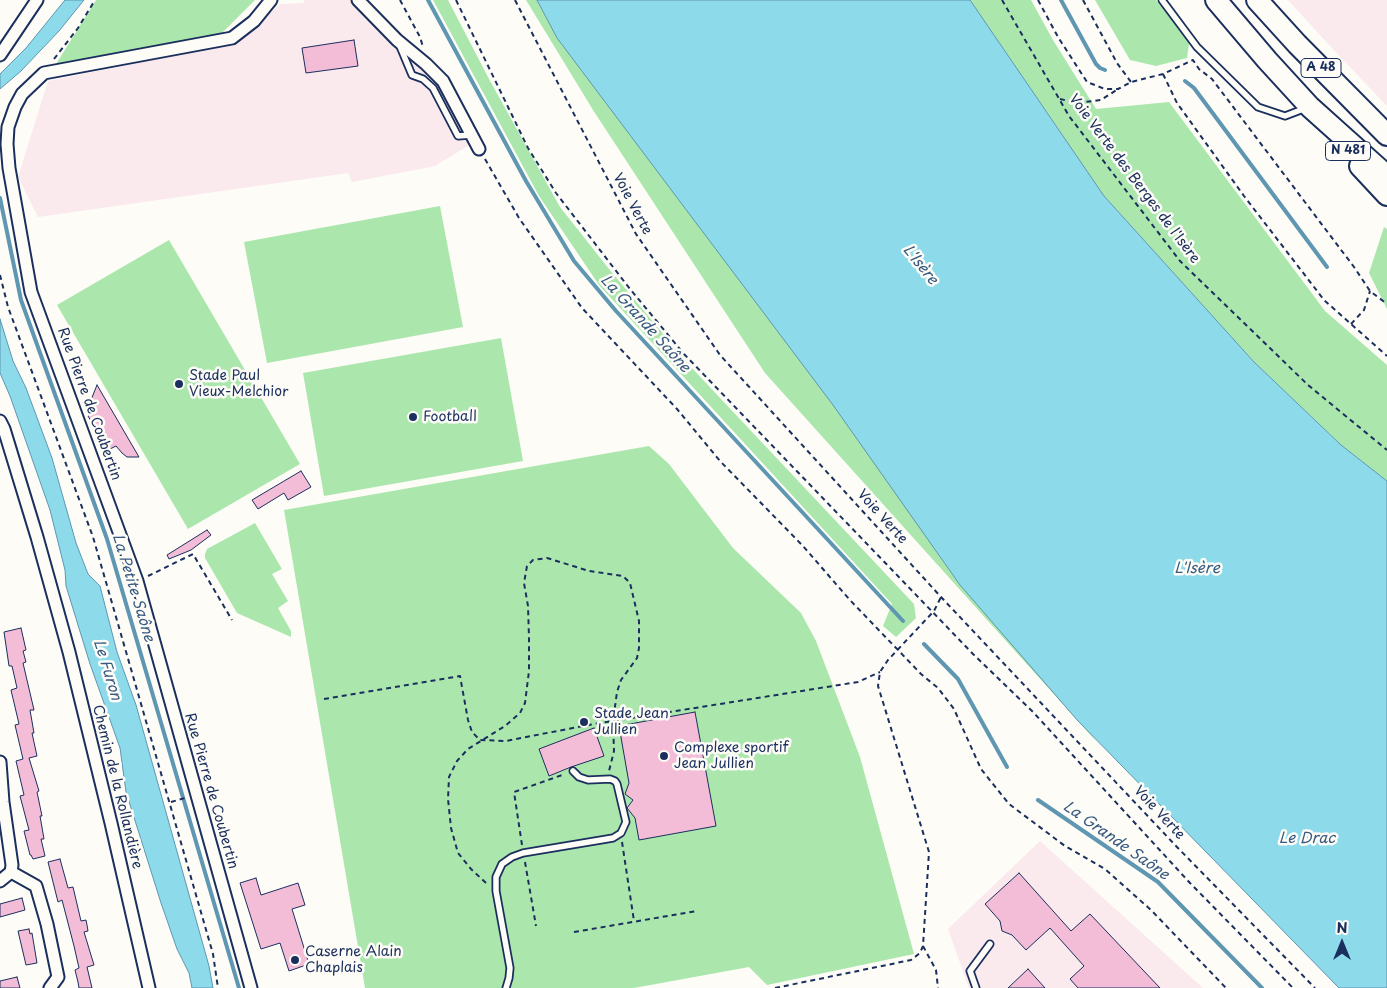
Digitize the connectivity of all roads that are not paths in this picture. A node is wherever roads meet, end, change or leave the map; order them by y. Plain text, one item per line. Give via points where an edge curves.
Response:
1 (37, 0) edge
2 (271, 0) edge
3 (358, 0) edge
4 (1162, 0) edge
5 (1216, 0) edge
6 (1257, 0) edge
7 (398, 40) junction
8 (0, 55) edge
9 (1307, 104) junction
10 (1387, 134) edge
11 (470, 135) junction
12 (479, 148) road end
13 (1387, 176) edge
14 (1387, 195) edge
15 (0, 421) edge
16 (0, 762) edge
17 (573, 771) road end
18 (11, 872) junction
19 (0, 881) edge
20 (990, 944) dead end
21 (50, 988) edge
22 (149, 988) edge
23 (251, 988) edge
24 (506, 988) edge
25 (976, 988) edge

1 - 8 street
2 - 23 street, Rue Pierre de Coubertin via 254,21 232,38 44,73 22,94 15,107 8,127 7,144 31,292 137,582
3 - 7 street
4 - 9 lane via 1197,47 1258,107 1285,116
5 - 9 highway, A 48
6 - 10 highway, A 48
7 - 11 street via 443,81
7 - 11 lane via 412,75 433,88 458,136
9 - 13 highway
9 - 14 highway, N 481
11 - 12 street
15 - 22 street, Chemin de la Rollandière via 69,652
16 - 18 street
17 - 24 lane via 588,780 610,779 617,784 626,822 622,833 613,838 523,853 502,864 496,877 496,891 510,968
18 - 19 street
18 - 21 street via 36,886 58,977
20 - 25 lane via 970,971

